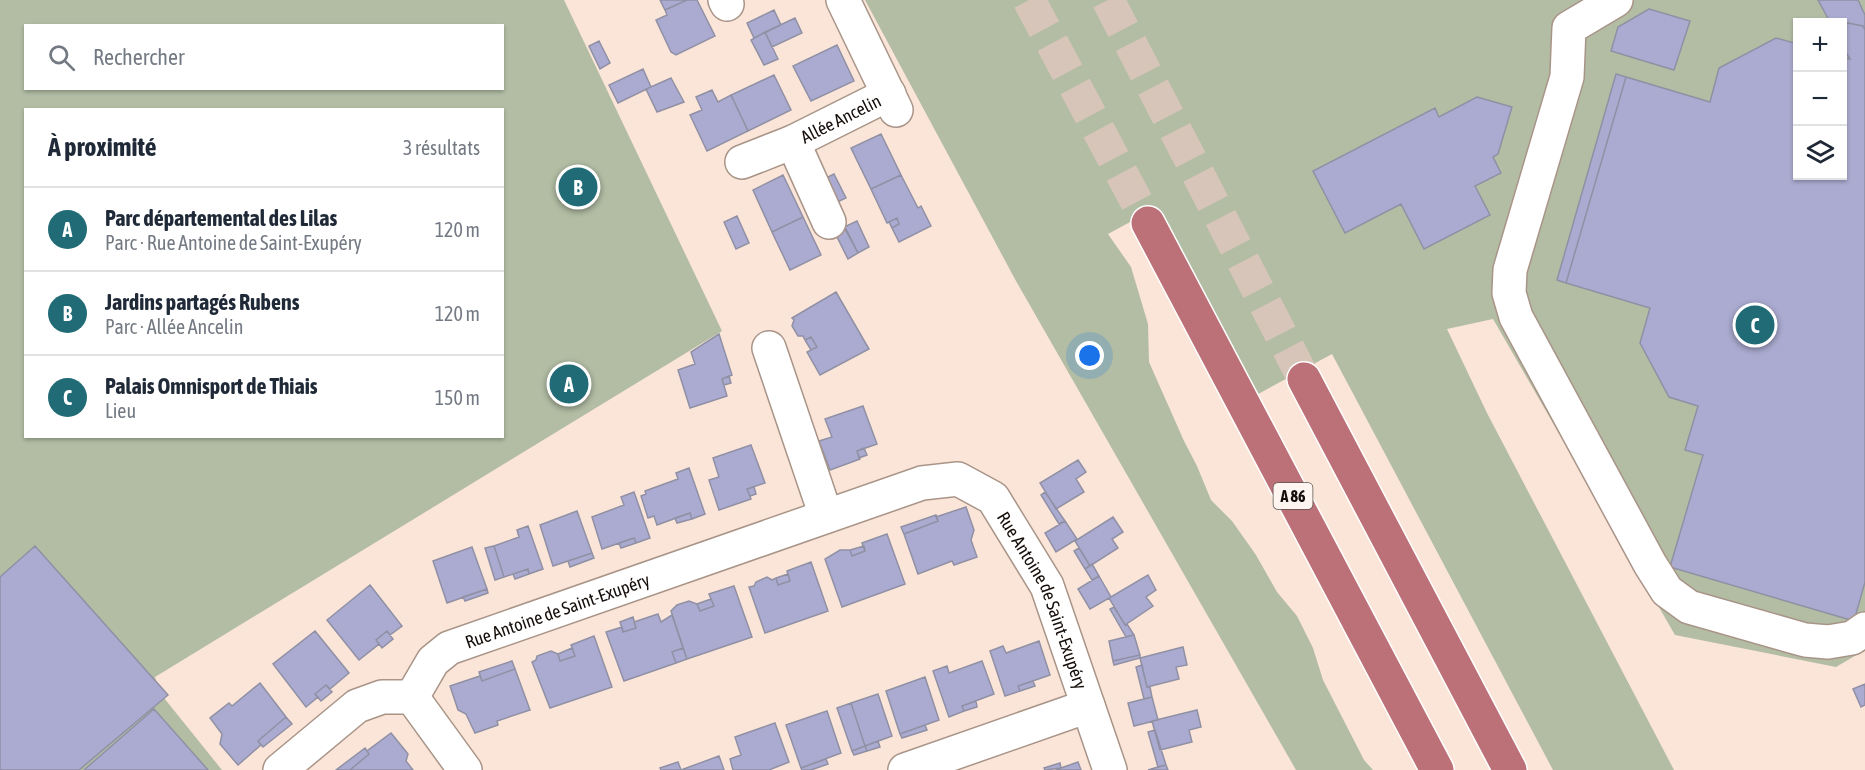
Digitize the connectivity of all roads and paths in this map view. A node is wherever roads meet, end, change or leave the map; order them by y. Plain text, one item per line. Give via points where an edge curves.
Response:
1 (843, 0) edge
2 (1616, 0) edge
3 (793, 142) junction
4 (742, 162) dead end
5 (829, 222) dead end
6 (1148, 223) tunnel mouth
7 (769, 348) dead end
8 (1304, 379) tunnel mouth
9 (826, 516) junction
10 (1865, 628) edge
11 (412, 697) junction
12 (1088, 706) junction
13 (280, 770) edge
14 (465, 770) edge
15 (905, 770) edge
16 (1110, 770) edge
17 (1437, 770) edge
18 (1510, 770) edge

1 - 3 street, Allée Ancelin via 892,102
2 - 10 street via 1569,28 1567,77 1510,270 1509,293 1516,317 1667,591 1689,607 1805,640 1852,639
3 - 4 street, Allée Ancelin
3 - 5 street, Allée Ancelin
6 - 17 highway, A 86
7 - 9 street
8 - 18 highway
9 - 11 street, Rue Antoine de Saint-Exupéry via 449,648 433,661
9 - 12 street, Rue Antoine de Saint-Exupéry via 922,483 958,479 993,498 1047,586
11 - 13 street via 382,697 357,706
11 - 14 street
12 - 15 street
12 - 16 street, Rue Antoine de Saint-Exupéry

